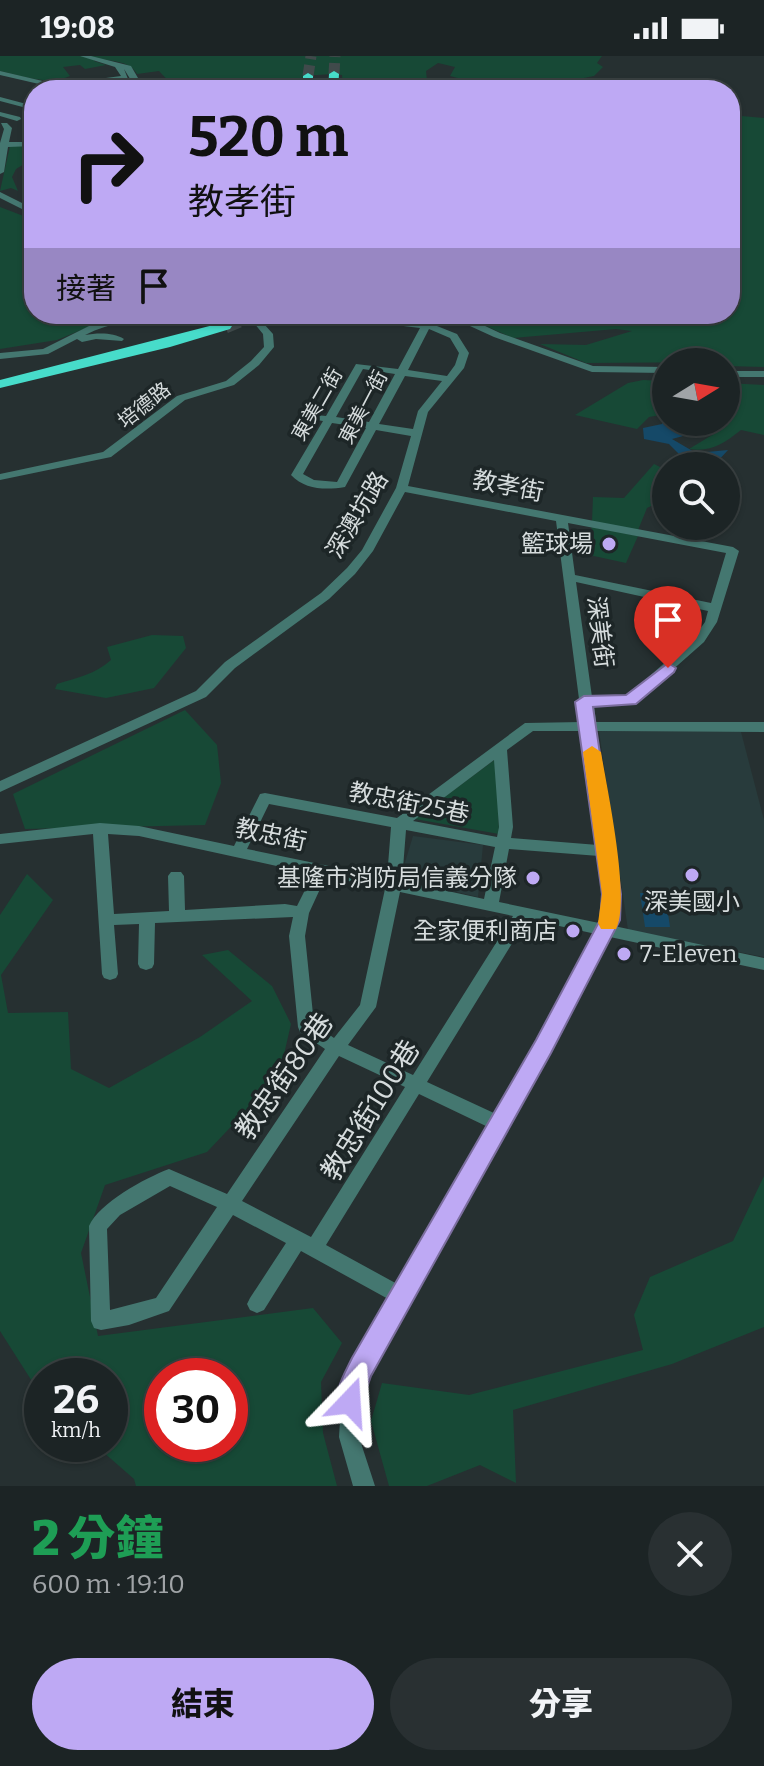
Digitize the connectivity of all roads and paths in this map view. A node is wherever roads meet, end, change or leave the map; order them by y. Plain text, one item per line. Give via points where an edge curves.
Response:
1 (83, 56) edge
2 (117, 64) junction
3 (0, 73) edge
4 (334, 74) tunnel mouth
5 (308, 76) tunnel mouth
6 (25, 80) edge
7 (114, 80) edge
8 (136, 80) edge
9 (308, 80) edge
10 (334, 80) edge
11 (0, 89) edge
12 (24, 96) edge
13 (0, 99) edge
14 (24, 106) edge
15 (0, 114) edge
16 (24, 115) edge
17 (17, 119) junction
18 (2, 125) edge
19 (24, 144) edge
20 (3, 145) edge
21 (0, 172) edge
22 (0, 195) edge
23 (24, 207) edge
24 (104, 324) edge
25 (208, 324) tunnel mouth
26 (262, 324) edge
27 (418, 324) edge
28 (474, 324) edge
29 (427, 325) junction
30 (119, 339) dead end
31 (45, 352) junction
32 (0, 356) edge
33 (652, 370) edge
34 (402, 372) junction
35 (740, 374) edge
36 (764, 374) edge
37 (449, 379) junction
38 (0, 381) edge
39 (309, 416) dead end
40 (328, 420) junction
41 (372, 427) junction
42 (415, 433) junction
43 (0, 477) edge
44 (318, 485) joint
45 (402, 488) junction
46 (562, 520) junction
47 (569, 577) junction
48 (714, 608) junction
49 (584, 702) junction
50 (589, 727) junction
51 (764, 727) edge
52 (500, 747) junction
53 (0, 787) edge
54 (399, 824) junction
55 (100, 828) junction
56 (0, 839) edge
57 (500, 843) junction
58 (606, 851) junction
59 (238, 852) junction
60 (322, 870) junction
61 (176, 876) dead end
62 (394, 884) junction
63 (490, 906) junction
64 (301, 913) junction
65 (523, 913) junction
66 (177, 916) junction
67 (147, 917) junction
68 (106, 920) junction
69 (606, 929) junction
70 (146, 964) dead end
71 (764, 964) edge
72 (110, 974) dead end
73 (337, 1046) junction
74 (416, 1086) junction
75 (500, 1124) junction
76 (230, 1204) junction
77 (306, 1244) junction
78 (403, 1297) junction
79 (257, 1304) dead end
80 (364, 1486) edge

1 - 2 street
2 - 7 street via 125,77
2 - 8 street via 131,70
3 - 6 street
4 - 10 highway
5 - 9 highway
11 - 12 street
13 - 14 street
15 - 17 street
16 - 17 street
17 - 18 street
18 - 20 street via 8,128
19 - 20 street
20 - 21 street
22 - 23 street
24 - 31 street, 深澳坑路
25 - 38 highway via 163,342
26 - 43 street, 培德路 via 269,347 232,382 185,396 107,455
27 - 29 street, 深澳坑路
28 - 33 street via 592,369
29 - 34 street, 東美一街
29 - 37 street, 深澳坑路 via 448,332 463,347 460,366
30 - 31 street via 90,337 59,352
31 - 32 street
34 - 37 street, 東美二街
34 - 40 street, 東美二街 via 360,366
34 - 41 street, 東美一街
35 - 36 street
37 - 42 street, 深澳坑路 via 423,411
39 - 40 street
40 - 41 street
40 - 44 street, 東美二街 via 297,475
41 - 42 street
41 - 44 street, 東美一街 via 341,485
42 - 45 street, 深澳坑路
45 - 46 street, 教孝街
45 - 53 street, 深澳坑路 via 351,571 230,665 201,694
46 - 47 street, 教孝街
46 - 48 street via 733,551
47 - 48 street
47 - 49 street, 深美街
48 - 49 street via 700,639 630,700
49 - 50 street, 深美街
50 - 51 street
50 - 52 street via 530,726
50 - 58 street, 深美街
52 - 54 street
52 - 57 street via 506,827
54 - 57 street, 教忠街25巷
54 - 59 street, 教忠街25巷 via 265,798
54 - 62 street, 教忠街80巷
55 - 56 street, 教忠街
55 - 59 street, 教忠街
55 - 68 street
57 - 58 street, 教忠街25巷
57 - 63 street
58 - 69 street, 深美街 via 612,894
59 - 60 street, 教忠街
60 - 62 street, 教忠街
60 - 64 street
61 - 66 street
62 - 63 street, 教忠街
62 - 73 street, 教忠街80巷 via 368,1007
63 - 65 street, 教忠街
64 - 66 street
64 - 73 street via 297,936 306,1027
65 - 69 street, 教忠街
65 - 74 street, 教忠街100巷
66 - 67 street
67 - 68 street
67 - 70 street
68 - 72 street
69 - 71 street, 教忠街
69 - 75 street, 深美街
73 - 74 street
73 - 76 street, 教忠街80巷
74 - 75 street
74 - 77 street, 教忠街100巷
75 - 78 street, 深美街
76 - 76 street, 教忠街80巷 via 169,1177 114,1209 98,1226 101,1321 162,1305
76 - 77 street
77 - 78 street
77 - 79 street, 教忠街100巷
78 - 80 street, 深美街 via 352,1387 349,1437

